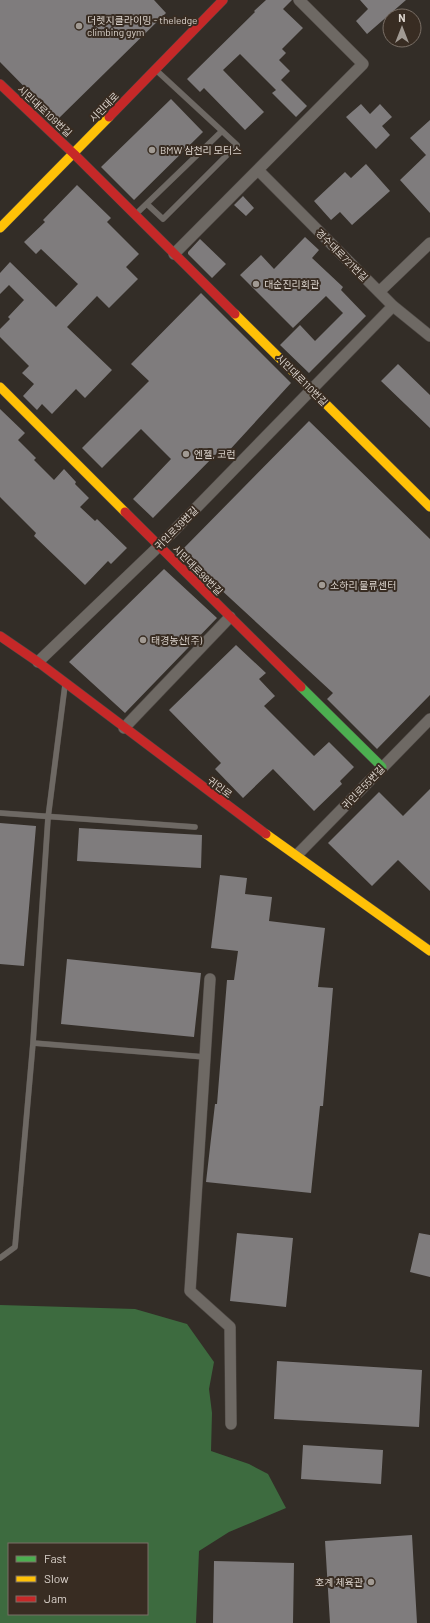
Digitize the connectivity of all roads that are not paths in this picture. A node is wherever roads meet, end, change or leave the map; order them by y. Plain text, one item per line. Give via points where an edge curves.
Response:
1 (223, 0) edge
2 (299, 0) edge
3 (156, 70) junction
4 (0, 84) edge
5 (222, 131) junction
6 (74, 154) junction
7 (258, 170) junction
8 (148, 204) junction
9 (136, 215) junction
10 (0, 228) edge
11 (430, 243) edge
12 (174, 254) junction
13 (379, 292) junction
14 (393, 306) junction
15 (430, 336) edge
16 (0, 387) edge
17 (312, 390) junction
18 (430, 507) edge
19 (159, 546) junction
20 (230, 617) junction
21 (0, 636) edge
22 (38, 662) junction
23 (65, 684) junction
24 (430, 719) edge
25 (124, 728) junction
26 (382, 767) junction
27 (0, 813) edge
28 (48, 818) junction
29 (196, 827) dead end
30 (297, 856) junction
31 (430, 951) edge
32 (210, 979) dead end
33 (33, 1043) junction
34 (205, 1057) junction
35 (0, 1258) edge
36 (231, 1424) dead end

1 - 3 street, 시민대로
2 - 7 street via 363,64
3 - 5 lane
3 - 6 street, 시민대로
4 - 6 street, 시민대로109번길
5 - 8 lane
5 - 8 lane via 237,145 163,219
6 - 9 street, 시민대로110번길
6 - 10 street, 시민대로
7 - 12 street
7 - 13 street, 경수대로721번길
8 - 9 lane
9 - 12 street, 시민대로110번길
11 - 13 street
12 - 17 street, 시민대로110번길
13 - 14 street, 경수대로721번길
14 - 15 street, 경수대로721번길
14 - 17 street, 귀인로39번길
16 - 19 street, 시민대로98번길
17 - 18 street, 시민대로110번길
17 - 19 street, 귀인로39번길
19 - 20 street, 시민대로98번길
19 - 22 street, 귀인로39번길
20 - 25 street
20 - 26 street, 시민대로98번길
21 - 22 street, 귀인로
22 - 23 street, 귀인로
23 - 25 street, 귀인로
23 - 28 lane
24 - 26 street, 귀인로55번길
25 - 30 street, 귀인로
26 - 30 street, 귀인로55번길
27 - 28 lane
28 - 29 lane
28 - 33 lane
30 - 31 street, 귀인로
32 - 34 street
33 - 34 lane
33 - 35 lane via 15,1247
34 - 36 street via 190,1291 230,1327

